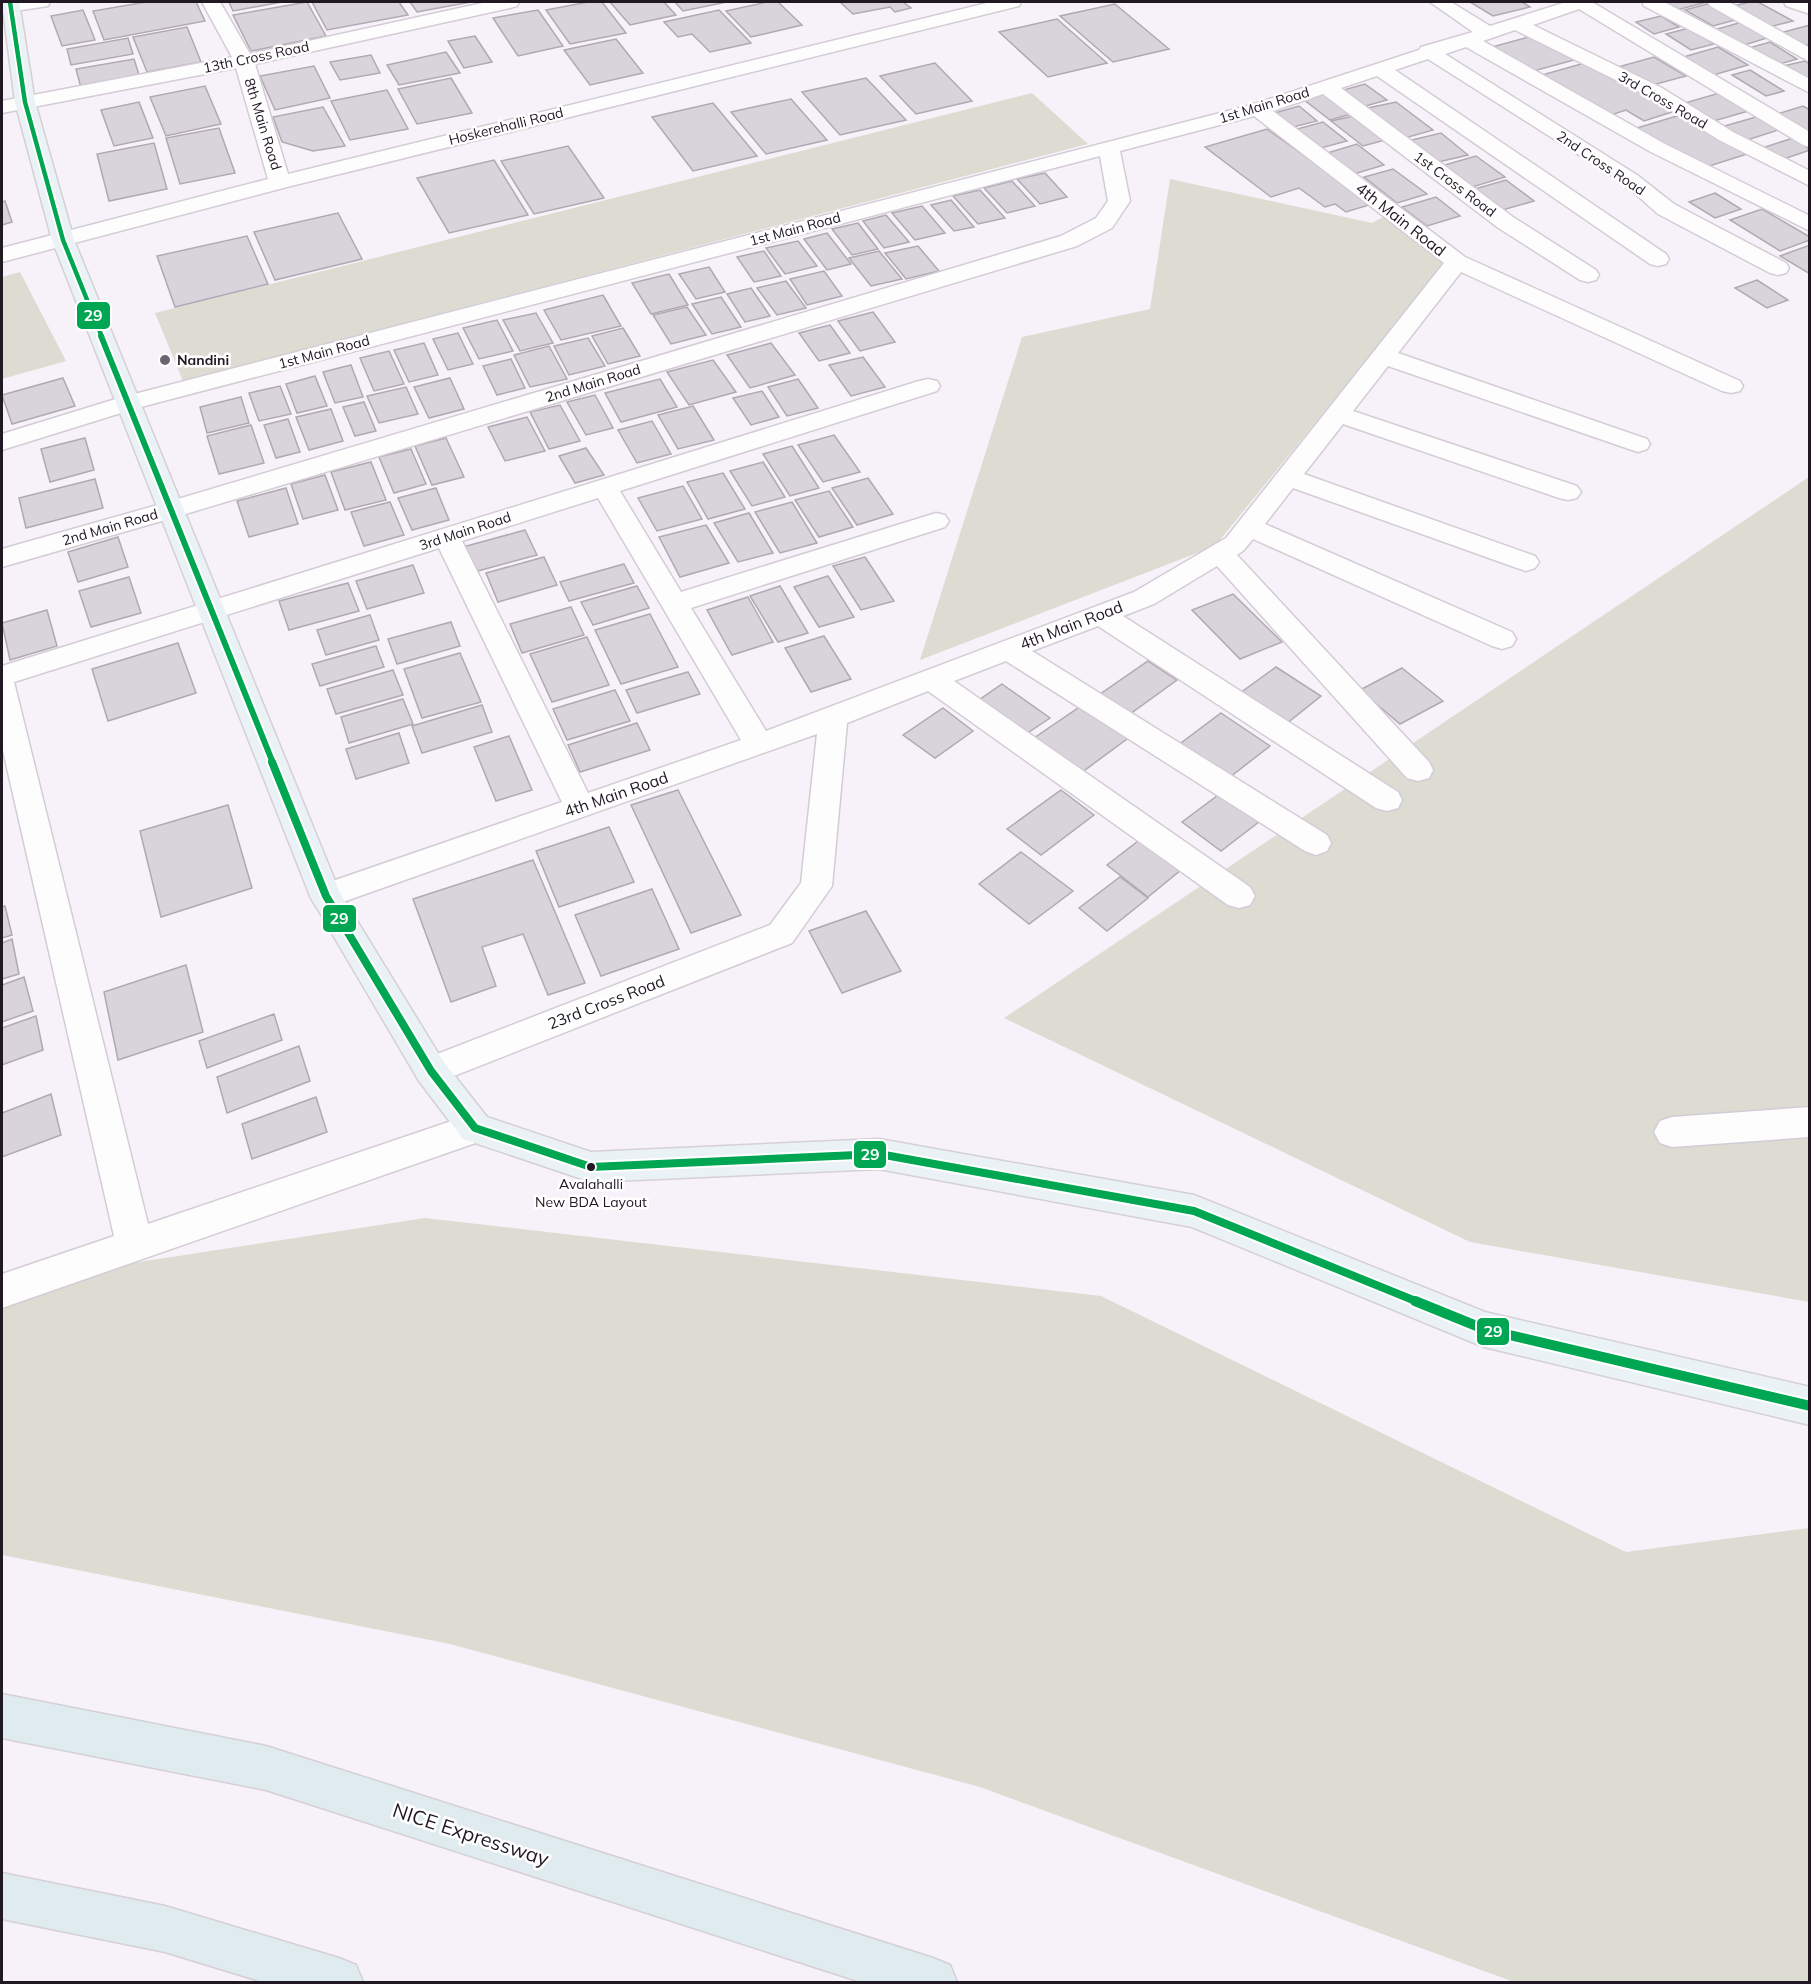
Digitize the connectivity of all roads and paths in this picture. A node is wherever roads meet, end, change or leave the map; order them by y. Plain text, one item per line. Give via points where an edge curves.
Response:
1 (41, 2) edge
2 (211, 2) edge
3 (510, 2) edge
4 (1012, 2) edge
5 (1439, 2) edge
6 (1582, 2) edge
7 (1651, 2) edge
8 (1717, 2) edge
9 (1793, 2) edge
10 (8, 5) edge
11 (1809, 9) edge
12 (1515, 23) junction
13 (1476, 36) junction
14 (1428, 51) junction
15 (1809, 56) edge
16 (244, 61) junction
17 (1378, 68) junction
18 (1325, 86) junction
19 (1809, 87) edge
20 (25, 102) junction
21 (2, 107) edge
22 (1258, 109) junction
23 (1809, 141) edge
24 (1109, 147) junction
25 (1809, 180) edge
26 (280, 182) junction
27 (1809, 225) edge
28 (63, 240) junction
29 (2, 255) edge
30 (1658, 259) dead end
31 (1457, 262) junction
32 (1778, 268) dead end
33 (1588, 275) dead end
34 (1383, 356) junction
35 (928, 386) dead end
36 (1731, 386) dead end
37 (128, 403) junction
38 (1338, 414) junction
39 (2, 442) edge
40 (1638, 444) dead end
41 (1287, 477) junction
42 (604, 486) junction
43 (1568, 492) dead end
44 (171, 510) junction
45 (936, 521) dead end
46 (1249, 527) junction
47 (447, 537) junction
48 (1220, 553) junction
49 (2, 558) edge
50 (1526, 562) dead end
51 (673, 604) junction
52 (212, 611) junction
53 (1100, 614) junction
54 (1502, 639) dead end
55 (1008, 650) junction
56 (2, 676) edge
57 (931, 679) junction
58 (2, 686) edge
59 (833, 717) junction
60 (759, 745) junction
61 (1418, 770) dead end
62 (1387, 800) dead end
63 (579, 806) junction
64 (1316, 843) dead end
65 (326, 896) junction
66 (1239, 896) dead end
67 (431, 1071) junction
68 (1809, 1122) edge
69 (476, 1128) junction
70 (1672, 1132) dead end
71 (135, 1245) junction
72 (2, 1291) edge
73 (1809, 1406) edge
74 (2, 1716) edge
75 (2, 1896) edge
76 (339, 1983) edge
77 (933, 1983) edge

1 - 10 street
2 - 16 street, 8th Main Road
3 - 16 street, 13th Cross Road
4 - 26 street, Hoskerehalli Road
5 - 13 street
6 - 12 street, 1st Main Road
6 - 23 street
7 - 19 street
8 - 15 street
9 - 11 street
10 - 20 main road
12 - 13 street, 1st Main Road
12 - 25 street, 3rd Cross Road via 1654,92
13 - 14 street, 1st Main Road
13 - 27 street via 1658,148
14 - 17 street, 1st Main Road
14 - 32 street, 2nd Cross Road via 1630,179 1666,209
16 - 20 street, 13th Cross Road
16 - 26 street, 8th Main Road
17 - 18 street, 1st Main Road
17 - 30 street
18 - 22 street, 1st Main Road
18 - 33 street, 1st Cross Road via 1505,222
20 - 21 street, 13th Cross Road
20 - 28 main road
22 - 24 street, 1st Main Road
22 - 31 street, 4th Main Road
24 - 37 street, 1st Main Road
24 - 44 street, 2nd Main Road via 1119,201 1104,223 1069,241
26 - 28 street, Hoskerehalli Road
28 - 29 street, Hoskerehalli Road
28 - 37 main road
31 - 34 street, 4th Main Road
31 - 36 street
34 - 38 street, 4th Main Road
34 - 40 street
35 - 42 street, 3rd Main Road
37 - 39 street, 1st Main Road
37 - 44 main road
38 - 41 street, 4th Main Road
38 - 43 street
41 - 46 street, 4th Main Road
41 - 50 street
42 - 47 street, 3rd Main Road
42 - 51 street
44 - 49 street, 2nd Main Road
44 - 52 main road
45 - 51 street
46 - 48 street, 4th Main Road via 1235,544
46 - 54 street
47 - 52 street, 3rd Main Road
47 - 63 street
48 - 53 street, 4th Main Road via 1144,598
48 - 61 street
51 - 60 street
52 - 56 street, 3rd Main Road
52 - 65 main road
53 - 55 street, 4th Main Road
53 - 62 street
55 - 57 street, 4th Main Road
55 - 64 street
57 - 59 street, 4th Main Road
57 - 66 street
58 - 71 street
59 - 60 street, 4th Main Road
59 - 67 street, 23rd Cross Road via 816,886 781,934
60 - 63 street, 4th Main Road
63 - 65 street, 4th Main Road
65 - 67 main road
67 - 69 main road
68 - 70 street
69 - 71 street
69 - 73 main road via 591,1167 879,1154 1194,1211 1484,1329
71 - 72 street
74 - 77 highway, NICE Expressway via 266,1768
75 - 76 highway via 165,1929

